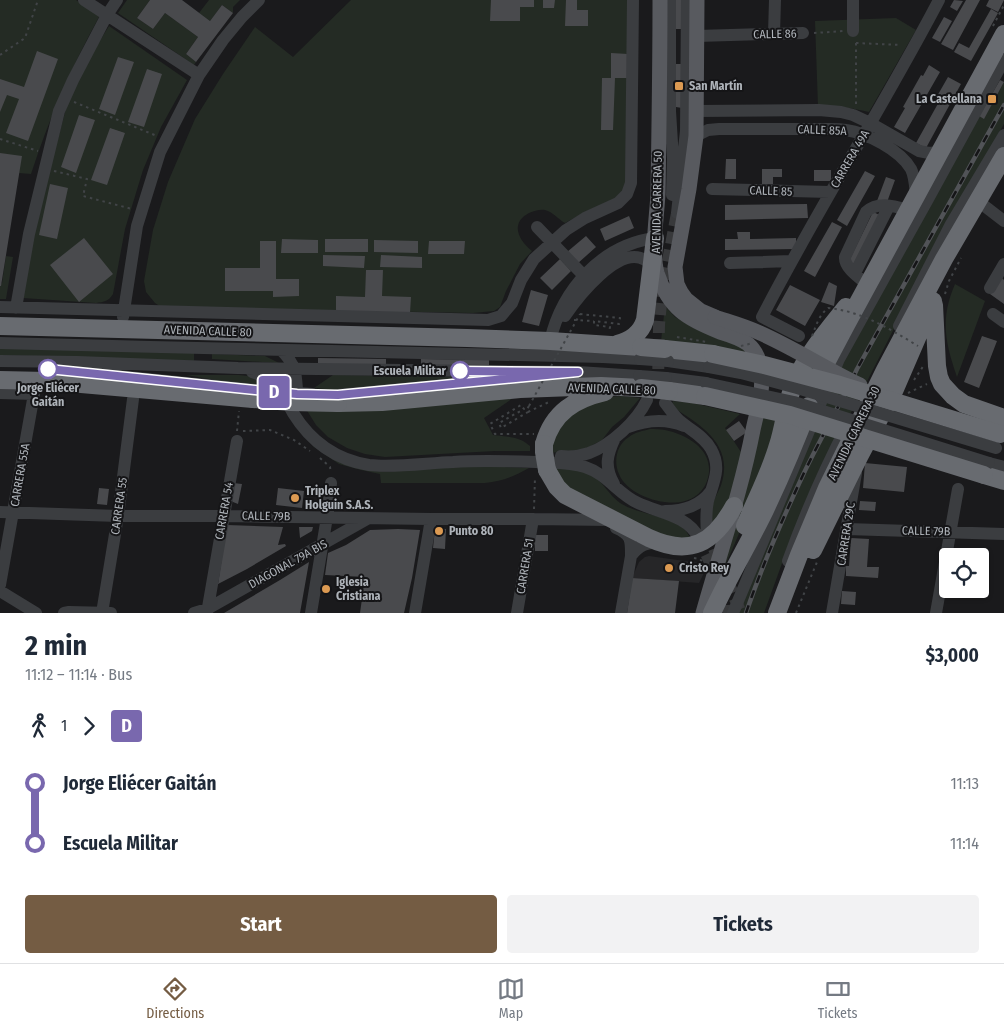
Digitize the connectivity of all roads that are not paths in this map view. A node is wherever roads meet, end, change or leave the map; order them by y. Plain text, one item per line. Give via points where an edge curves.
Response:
1 (84, 0) edge
2 (117, 0) edge
3 (633, 0) edge
4 (660, 0) edge
5 (670, 0) edge
6 (687, 0) edge
7 (697, 0) edge
8 (775, 0) edge
9 (853, 0) edge
10 (939, 0) edge
11 (253, 2) edge
12 (107, 14) junction
13 (803, 33) road end
14 (774, 34) junction
15 (1004, 34) edge
16 (697, 36) junction
17 (854, 37) road end
18 (1004, 60) edge
19 (199, 75) junction
20 (696, 111) junction
21 (870, 123) junction
22 (864, 135) junction
23 (1004, 135) edge
24 (696, 136) junction
25 (939, 152) junction
26 (1004, 156) edge
27 (712, 189) dead end
28 (830, 192) junction
29 (978, 201) junction
30 (912, 203) junction
31 (889, 206) junction
32 (1004, 221) edge
33 (537, 228) dead end
34 (655, 238) junction
35 (552, 243) junction
36 (861, 246) junction
37 (944, 259) junction
38 (790, 262) junction
39 (730, 263) dead end
40 (1004, 264) edge
41 (655, 270) junction
42 (587, 279) junction
43 (862, 280) junction
44 (990, 288) dead end
45 (939, 299) junction
46 (0, 307) edge
47 (16, 308) junction
48 (124, 311) junction
49 (993, 314) dead end
50 (1004, 322) edge
51 (0, 326) edge
52 (122, 329) junction
53 (805, 336) road end
54 (559, 339) junction
55 (0, 343) edge
56 (617, 344) junction
57 (208, 348) junction
58 (282, 351) junction
59 (308, 352) junction
60 (640, 353) junction
61 (711, 361) junction
62 (0, 363) edge
63 (290, 366) junction
64 (206, 367) junction
65 (238, 368) junction
66 (324, 370) junction
67 (578, 372) junction
68 (0, 380) edge
69 (642, 388) junction
70 (667, 391) junction
71 (0, 393) edge
72 (292, 398) junction
73 (133, 399) dead end
74 (249, 399) junction
75 (338, 399) junction
76 (895, 402) junction
77 (626, 428) junction
78 (690, 429) junction
79 (237, 436) road end
80 (1002, 437) edge
81 (615, 438) junction
82 (860, 455) junction
83 (1004, 466) edge
84 (987, 469) junction
85 (1004, 480) edge
86 (331, 483) road end
87 (614, 484) junction
88 (958, 489) dead end
89 (711, 491) junction
90 (734, 506) junction
91 (660, 511) junction
92 (0, 512) edge
93 (13, 513) junction
94 (118, 516) junction
95 (223, 516) junction
96 (327, 518) junction
97 (368, 518) junction
98 (431, 519) junction
99 (533, 519) junction
100 (615, 520) junction
101 (847, 530) junction
102 (950, 532) junction
103 (1004, 534) edge
104 (660, 543) junction
105 (323, 544) junction
106 (631, 556) junction
107 (0, 585) edge
108 (0, 592) edge
109 (207, 611) edge
110 (36, 613) edge
111 (64, 613) edge
112 (102, 613) edge
113 (111, 613) edge
114 (194, 613) edge
115 (311, 613) edge
116 (415, 613) edge
117 (517, 613) edge
118 (621, 613) edge
119 (703, 613) edge
120 (712, 613) edge
121 (733, 613) edge
122 (769, 613) edge
123 (777, 613) edge
124 (783, 613) edge
125 (832, 613) edge
126 (936, 613) edge

1 - 12 street
2 - 12 street
3 - 35 street via 631,183 627,194 618,203 585,218
4 - 34 main road, AVENIDA CARRERA 50
5 - 6 street via 674,212 686,131
7 - 16 main road, AVENIDA CARRERA 50
8 - 14 street
9 - 17 street
10 - 21 street, CARRERA 49A
11 - 19 street
12 - 19 street
12 - 47 street via 59,112 29,234
13 - 14 street, CALLE 86
14 - 16 street, CALLE 86
15 - 25 highway
16 - 20 main road, AVENIDA CARRERA 50
18 - 121 street via 839,359
19 - 48 street via 160,152 137,226
20 - 21 street, CALLE 85A via 831,111
20 - 24 main road, AVENIDA CARRERA 50
21 - 22 street, CARRERA 49A
21 - 25 street, CALLE 85A via 919,151
22 - 24 street, CALLE 85A via 846,130 719,129
22 - 28 street, CARRERA 49A
22 - 30 street, CALLE 85A via 904,159 912,171
23 - 122 street via 951,224 842,437 796,539
24 - 76 main road, AVENIDA CARRERA 50, bridge via 674,267 677,284 686,299 715,317 759,332
25 - 30 highway
26 - 29 highway, AVENIDA CARRERA 30
27 - 28 street, CALLE 85
28 - 38 street, CARRERA 49A
29 - 32 street
29 - 37 highway, AVENIDA CARRERA 30
30 - 31 street
30 - 43 highway via 887,250
31 - 36 street
31 - 36 street via 877,205 866,212
33 - 35 street
34 - 41 highway
34 - 42 street via 614,252 598,263
35 - 42 street
35 - 48 street via 534,260 512,303 501,316 488,320
36 - 43 street via 844,261
37 - 45 highway, AVENIDA CARRERA 30
37 - 123 highway, AVENIDA CARRERA 30 via 827,488
38 - 39 street
38 - 53 street, CARRERA 49A via 762,318
40 - 44 street
41 - 42 street via 645,260 634,257
41 - 56 highway via 643,326 628,340
41 - 90 main road via 670,300 680,311 744,342 759,360 760,399
42 - 54 street via 563,319
43 - 120 highway via 795,381 779,444
45 - 80 highway via 937,366 942,384
45 - 82 highway, AVENIDA CARRERA 30
46 - 47 street
47 - 48 street
48 - 52 street
49 - 50 street
51 - 52 highway, AVENIDA CALLE 80
52 - 54 highway, AVENIDA CALLE 80
54 - 56 highway, AVENIDA CALLE 80
55 - 57 street
56 - 60 highway, AVENIDA CALLE 80
57 - 58 street
57 - 64 street via 203,356
58 - 59 street
58 - 63 street
59 - 60 street via 603,357
59 - 63 street via 298,356
60 - 61 highway, AVENIDA CALLE 80, bridge
61 - 76 highway, AVENIDA CALLE 80, bridge via 764,364
61 - 80 street, bridge via 797,388
62 - 64 street
62 - 74 street
63 - 65 street
63 - 66 street
63 - 72 street via 283,384
64 - 65 street
65 - 72 street via 265,376
66 - 67 street
66 - 72 street via 303,382
67 - 69 street
67 - 75 street
68 - 74 highway, AVENIDA CALLE 80 via 47,381
69 - 70 highway, AVENIDA CALLE 80, bridge
69 - 75 highway, AVENIDA CALLE 80 via 520,389 382,402
69 - 77 street via 641,412
69 - 100 highway, bridge via 587,397 566,408 539,439 544,452 541,473 565,495
70 - 78 street via 678,419
70 - 84 highway, AVENIDA CALLE 80, bridge via 705,389
71 - 93 street, CARRERA 55A via 34,394
72 - 81 street via 323,438 337,448 373,458 477,454 577,456 595,451
72 - 87 street via 297,418 307,432 332,453 353,462 389,466 476,461 572,464 587,467
73 - 94 street, CARRERA 55
74 - 75 highway, AVENIDA CALLE 80, bridge via 290,402
76 - 80 highway, AVENIDA CALLE 80, bridge
77 - 78 street via 664,420
77 - 81 street
78 - 89 street via 711,448 715,459
79 - 95 street, CARRERA 54
81 - 87 street via 607,458
82 - 101 street, CARRERA 29C
82 - 124 highway, AVENIDA CARRERA 30
83 - 84 street
84 - 85 highway, AVENIDA CALLE 80
86 - 96 street
87 - 91 street via 631,500
88 - 102 street
89 - 91 street via 689,508
89 - 91 street via 703,535
90 - 104 highway via 723,525 704,541 687,547
90 - 119 main road
92 - 93 street, CALLE 79B
93 - 94 street, CALLE 79B
93 - 107 street, CARRERA 55A
94 - 95 street, CALLE 79B
94 - 112 street, CARRERA 55
95 - 96 street, CALLE 79B
95 - 109 street, CARRERA 54
96 - 97 street, CALLE 79B
96 - 105 street
97 - 98 street, CALLE 79B
97 - 105 street, DIAGONAL 79A BIS
98 - 99 street, CALLE 79B
98 - 116 street
99 - 100 street, CALLE 79B
99 - 106 street, CALLE 79B via 551,524 604,525 620,530 630,537
99 - 117 street, CARRERA 51
100 - 104 highway
101 - 102 street, CALLE 79B
101 - 125 street, CARRERA 29C
102 - 103 street, CALLE 79B
102 - 126 street
104 - 106 street via 646,544
105 - 109 street, DIAGONAL 79A BIS
105 - 115 street
106 - 118 street
108 - 110 street
109 - 114 street, DIAGONAL 79A BIS
111 - 112 street
112 - 113 street

